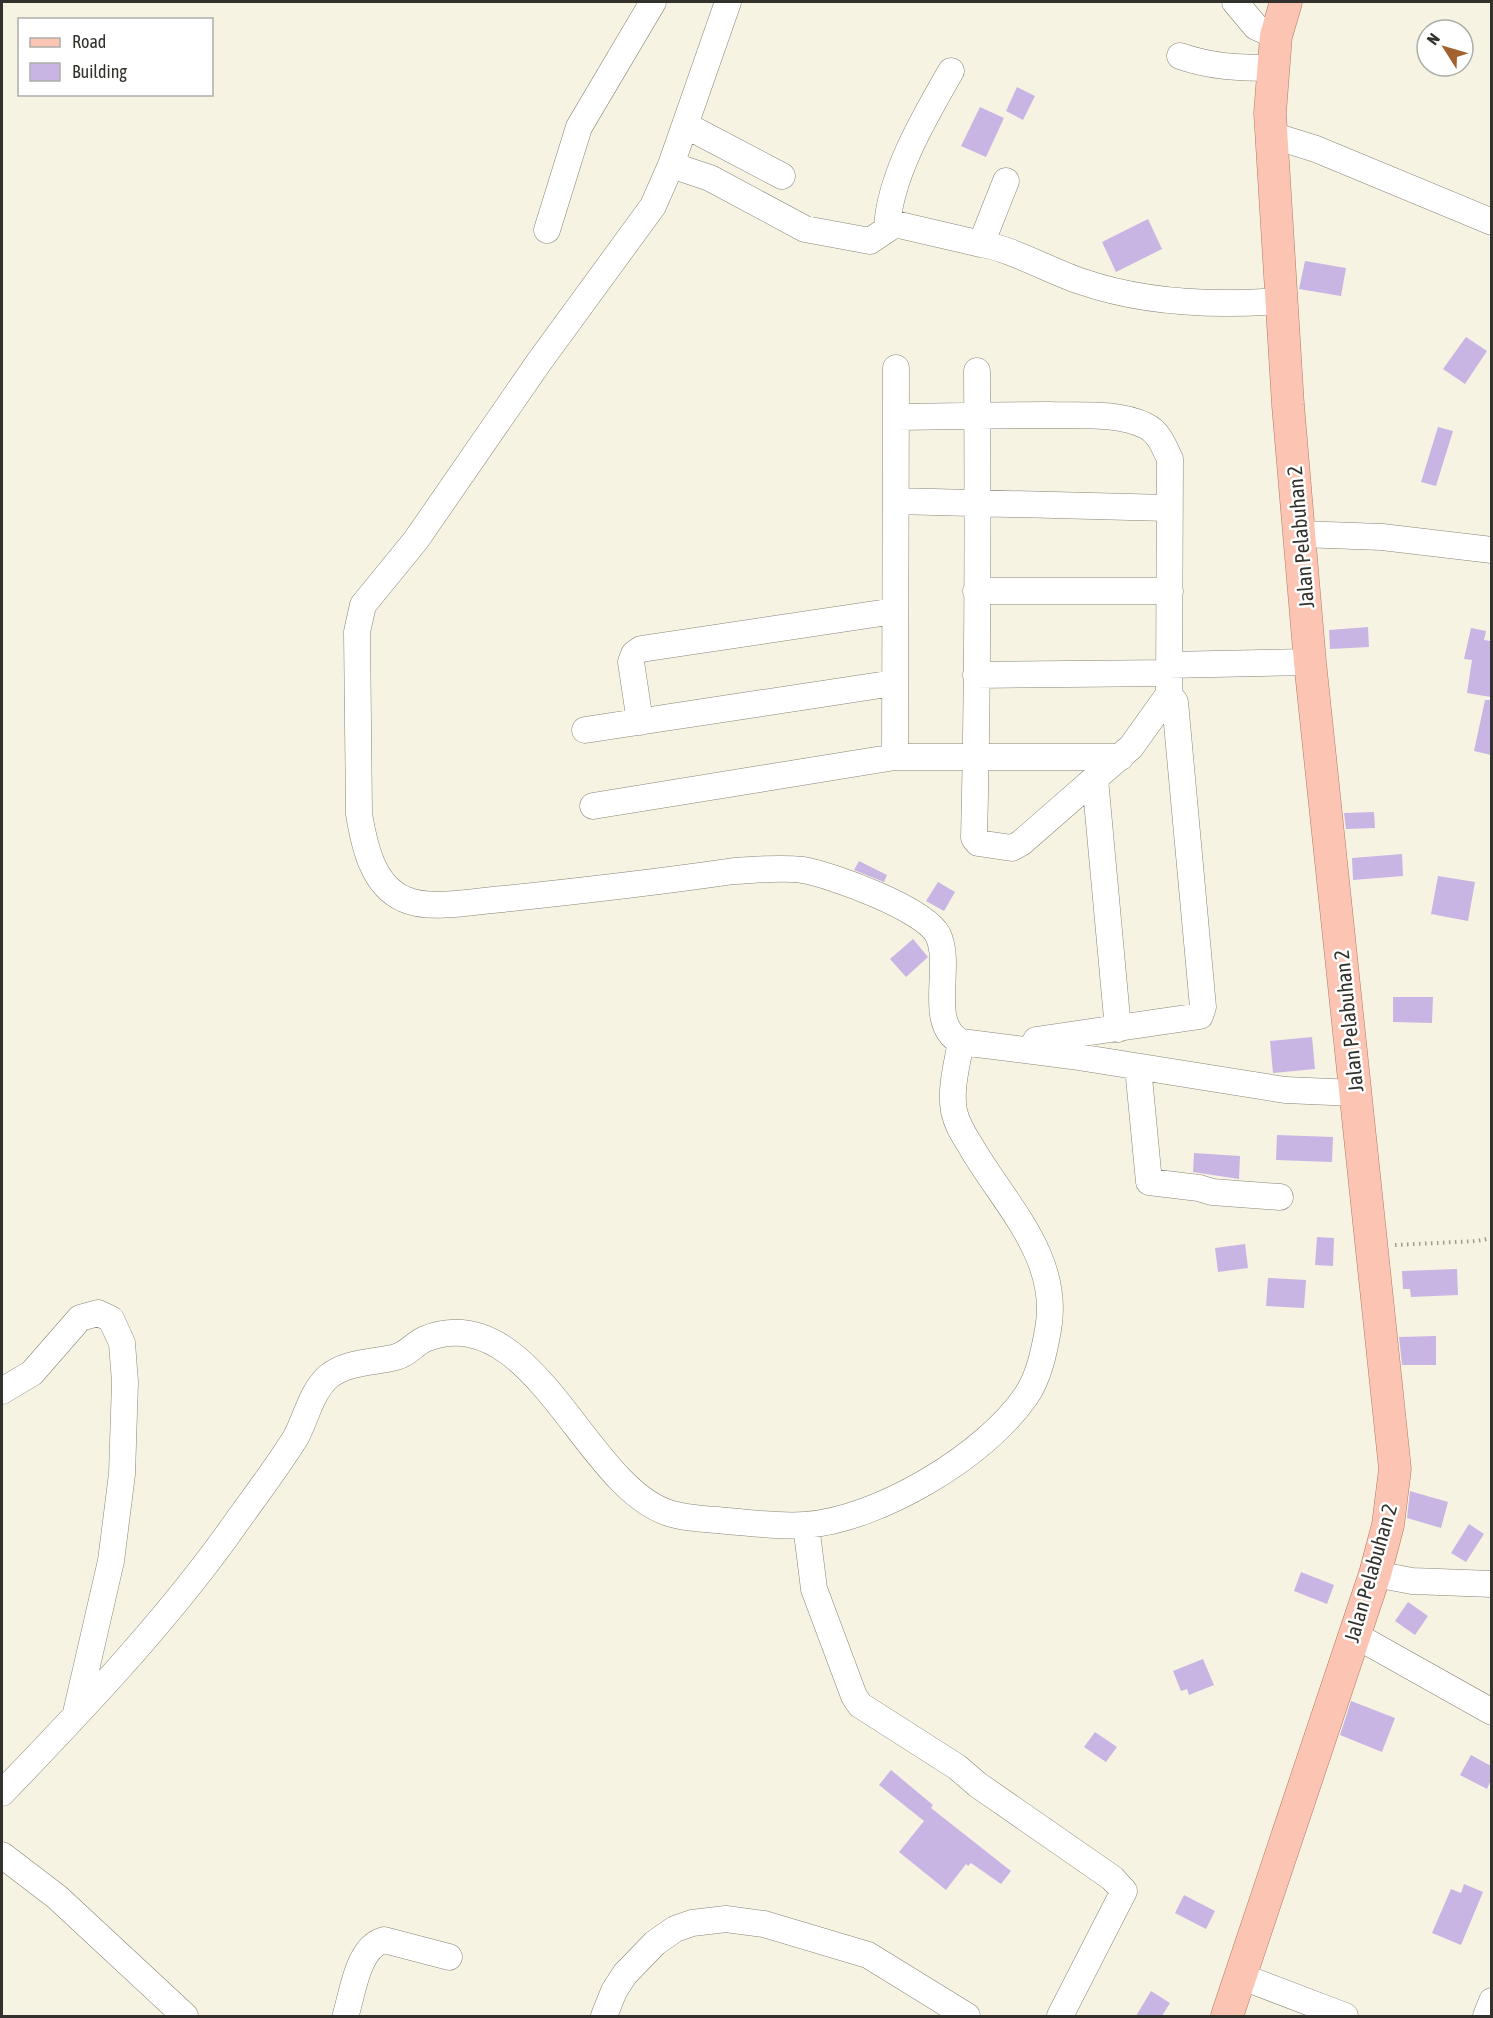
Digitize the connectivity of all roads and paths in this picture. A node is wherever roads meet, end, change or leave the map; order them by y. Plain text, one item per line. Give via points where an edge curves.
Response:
1 (653, 2) edge
2 (728, 2) edge
3 (1235, 2) edge
4 (1286, 2) edge
5 (1276, 36) junction
6 (1180, 56) dead end
7 (1272, 68) junction
8 (951, 71) dead end
9 (685, 125) junction
10 (1270, 135) junction
11 (671, 165) junction
12 (782, 177) dead end
13 (1006, 181) dead end
14 (1491, 222) edge
15 (887, 229) junction
16 (548, 230) dead end
17 (981, 244) junction
18 (1280, 301) junction
19 (896, 368) dead end
20 (977, 371) dead end
21 (978, 415) junction
22 (897, 417) junction
23 (896, 501) junction
24 (978, 503) junction
25 (1168, 508) junction
26 (1300, 534) junction
27 (1491, 550) edge
28 (976, 591) junction
29 (1170, 591) junction
30 (895, 611) junction
31 (1310, 662) junction
32 (976, 675) junction
33 (1168, 678) junction
34 (894, 683) junction
35 (640, 722) junction
36 (585, 730) dead end
37 (895, 757) junction
38 (1121, 757) junction
39 (976, 758) junction
40 (1095, 779) junction
41 (593, 806) dead end
42 (1118, 1029) junction
43 (1036, 1040) dead end
44 (961, 1042) junction
45 (1138, 1067) junction
46 (1355, 1094) junction
47 (1280, 1197) dead end
48 (1491, 1238) edge
49 (1371, 1246) junction
50 (2, 1391) edge
51 (806, 1525) junction
52 (1375, 1574) junction
53 (1491, 1584) edge
54 (1353, 1634) junction
55 (1491, 1712) edge
56 (76, 1715) junction
57 (2, 1794) edge
58 (2, 1855) edge
59 (449, 1957) dead end
60 (1240, 1976) junction
61 (1491, 2001) edge
62 (185, 2016) edge
63 (344, 2016) edge
64 (604, 2016) edge
65 (967, 2016) edge
66 (1060, 2016) edge
67 (1227, 2016) edge
68 (1345, 2016) edge
69 (1486, 2016) edge

1 - 16 street via 579,127
2 - 9 street
3 - 5 street via 1256,27
4 - 5 main road, Jalan Pelabuhan 2
5 - 7 main road, Jalan Pelabuhan 2
6 - 7 street via 1206,65
7 - 10 main road, Jalan Pelabuhan 2
8 - 15 street via 896,183 888,208
9 - 11 street
9 - 12 street
10 - 14 street via 1316,149
10 - 18 main road, Jalan Pelabuhan 2
11 - 15 street via 710,178 805,229 870,241
11 - 44 street via 646,217 539,362 423,532 360,611 358,761 364,842 380,879 391,891 405,900 421,903 536,896 770,868 820,874 903,908 933,927 943,952 943,1022 950,1035
13 - 17 street
15 - 17 street via 895,224
17 - 18 street via 1116,291 1199,302
18 - 26 main road, Jalan Pelabuhan 2
19 - 22 street
20 - 21 street
21 - 22 street
21 - 24 street
21 - 25 street via 1087,416 1146,426 1157,434 1170,459
22 - 23 street
23 - 24 street
23 - 30 street
24 - 25 street
24 - 28 street
25 - 29 street
26 - 27 street via 1382,537
26 - 31 main road, Jalan Pelabuhan 2
28 - 29 street
28 - 32 street
29 - 33 street
30 - 34 street
30 - 35 street via 641,649 631,662
31 - 33 street
31 - 46 main road, Jalan Pelabuhan 2
32 - 33 street
32 - 39 street
33 - 38 street via 1131,747
33 - 42 street via 1175,702 1203,1007 1200,1016 1191,1019
34 - 35 street
34 - 37 street
35 - 36 street
37 - 39 street
37 - 41 street
38 - 39 street
38 - 40 street
39 - 40 street via 974,838 978,843 1012,848
40 - 42 street
42 - 43 street
44 - 45 street
44 - 51 street via 953,1098 957,1123 1039,1254 1050,1288 1052,1305 1036,1378 1012,1412 946,1470 859,1514
45 - 46 street via 1286,1090
45 - 47 street via 1149,1182
46 - 49 main road, Jalan Pelabuhan 2
48 - 49 path
49 - 52 main road, Jalan Pelabuhan 2 via 1395,1469 1388,1525
50 - 56 street via 32,1373 80,1318 98,1313 115,1325 122,1343 125,1382 119,1509
51 - 56 street via 680,1516 645,1503 626,1487 516,1358 476,1335 440,1335 423,1340 397,1357 338,1371 319,1387 294,1440 225,1539 155,1628
51 - 66 street via 811,1575 819,1605 860,1705 957,1767 1120,1885 1124,1892
52 - 53 street via 1412,1581
52 - 54 main road, Jalan Pelabuhan 2
54 - 55 street
54 - 60 main road, Jalan Pelabuhan 2
56 - 57 street
58 - 62 street via 57,1897
59 - 63 street via 384,1940 376,1942 365,1954
60 - 67 main road, Jalan Pelabuhan 2
60 - 68 street
61 - 69 street
64 - 65 street via 625,1974 655,1943 692,1923 726,1919 764,1924 868,1955

